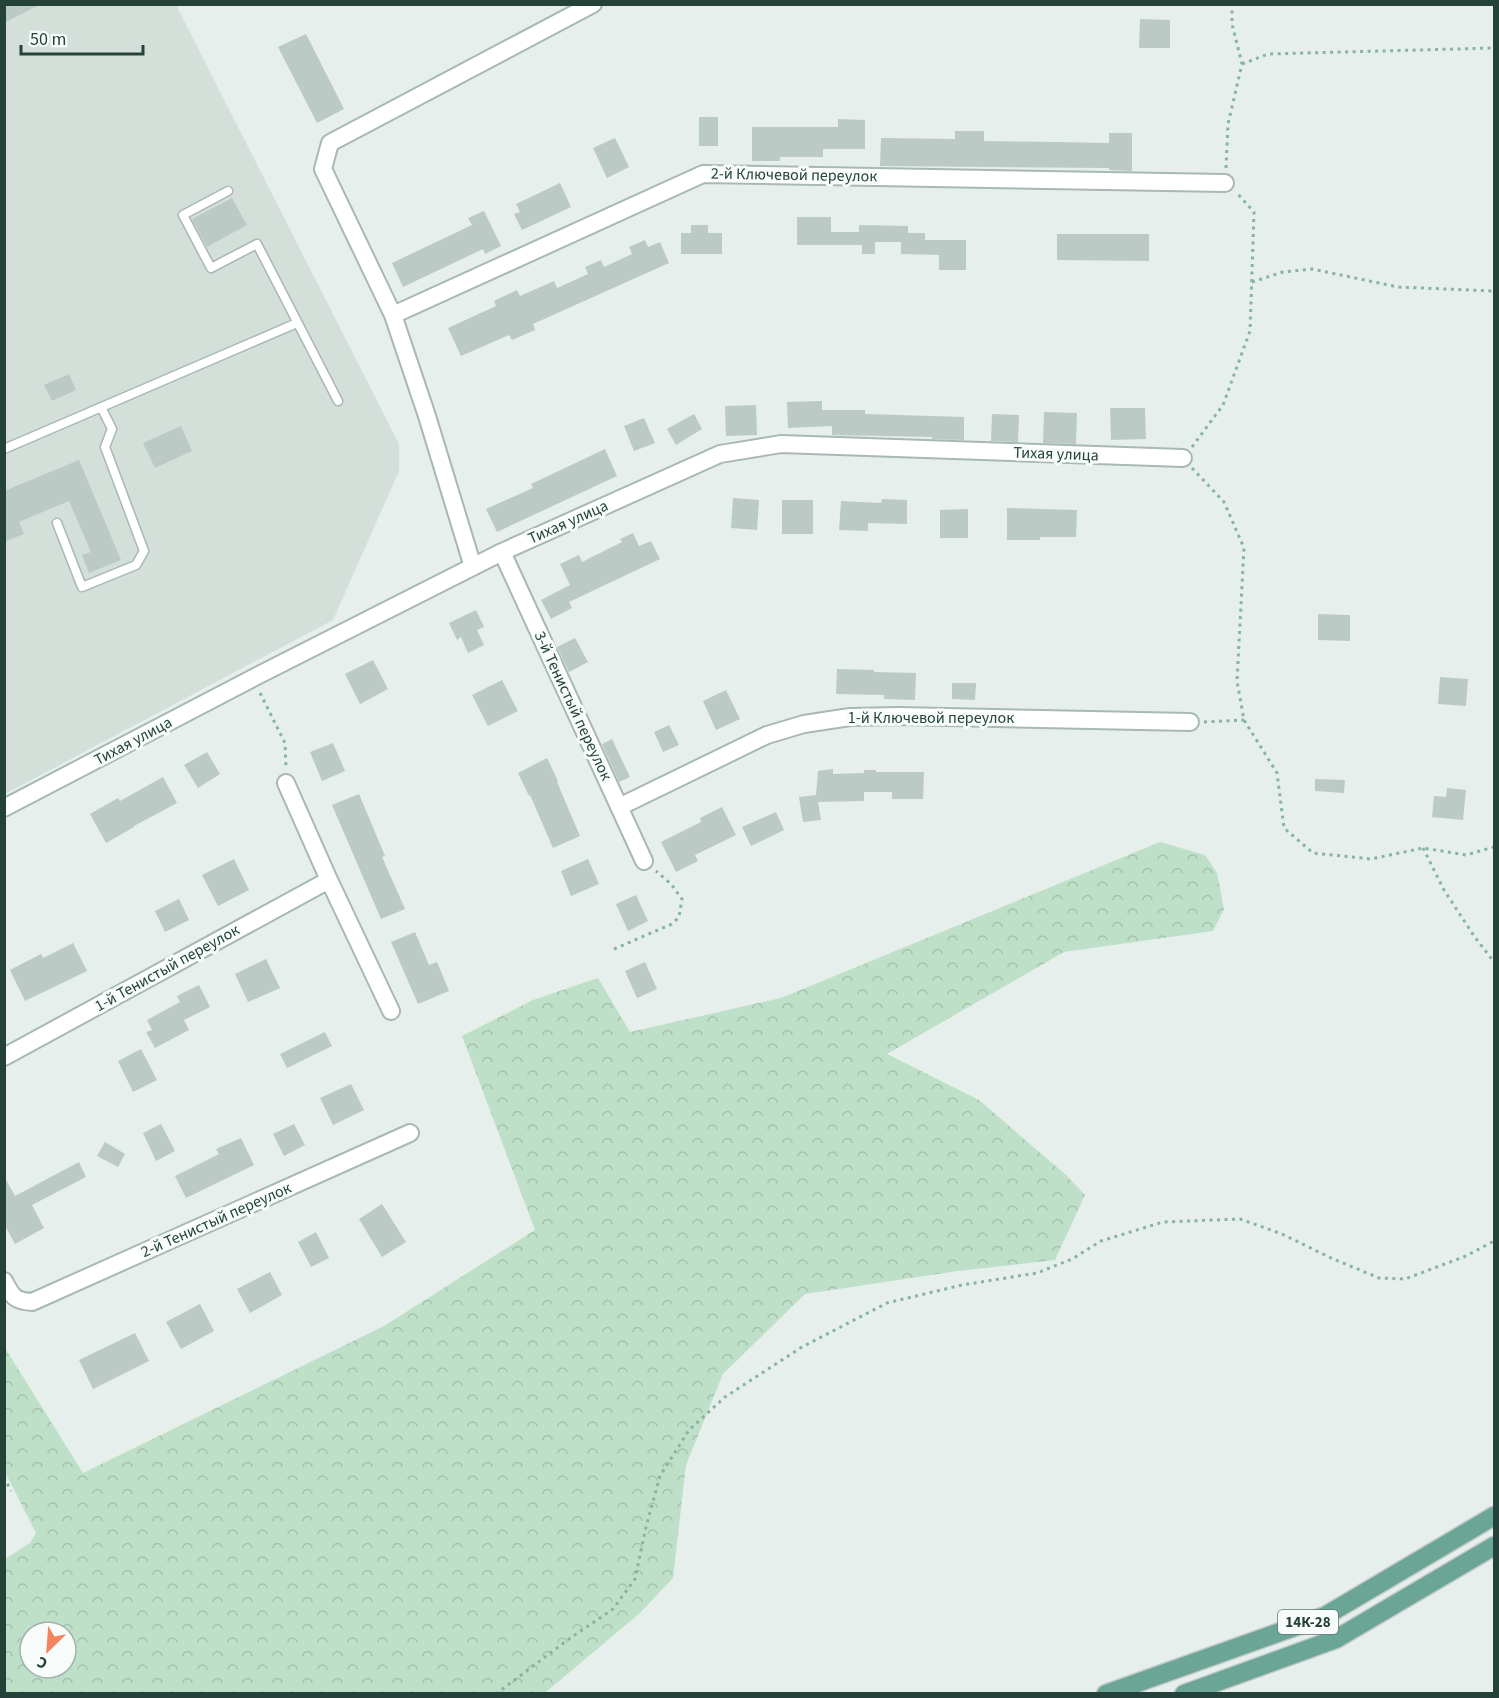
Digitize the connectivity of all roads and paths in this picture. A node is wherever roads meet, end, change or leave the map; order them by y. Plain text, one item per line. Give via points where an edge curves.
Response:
1 (593, 4) edge
2 (1232, 4) edge
3 (1494, 48) edge
4 (1242, 64) junction
5 (1225, 183) junction
6 (228, 191) dead end
7 (1252, 282) junction
8 (1494, 291) edge
9 (393, 315) junction
10 (297, 322) junction
11 (338, 401) dead end
12 (101, 407) junction
13 (4, 449) edge
14 (1183, 458) junction
15 (57, 523) dead end
16 (502, 552) junction
17 (473, 567) junction
18 (253, 678) junction
19 (1244, 720) junction
20 (1190, 722) joint
21 (286, 783) joint
22 (619, 807) junction
23 (4, 808) edge
24 (1423, 848) junction
25 (1494, 848) edge
26 (644, 861) joint
27 (329, 880) junction
28 (614, 949) dead end
29 (1494, 962) edge
30 (391, 1011) dead end
31 (4, 1056) edge
32 (410, 1133) dead end
33 (1494, 1242) edge
34 (4, 1281) edge
35 (4, 1477) edge
36 (11, 1491) dead end
37 (1494, 1516) edge
38 (1494, 1546) edge
39 (496, 1694) edge
40 (1106, 1694) edge
41 (1184, 1694) edge

1 - 9 street via 330,143 322,169
2 - 4 path via 1232,24
3 - 4 path via 1268,54
4 - 5 path via 1228,124
5 - 7 path via 1254,212
5 - 9 street, 2-й Ключевой переулок via 703,174
6 - 10 lane via 183,215 211,268 256,244
7 - 8 path via 1283,272 1312,269 1398,287
7 - 14 path via 1250,331 1223,405
9 - 17 street
10 - 11 lane
10 - 12 lane
12 - 13 lane
12 - 15 lane via 112,429 105,447 144,551 136,565 82,587
14 - 16 street, Тихая улица via 781,444 720,454
14 - 19 path via 1224,502 1244,548 1237,681
16 - 17 street, Тихая улица
16 - 22 street, 3-й Тенистый переулок
17 - 18 street, Тихая улица
18 - 21 path via 285,743
18 - 23 street, Тихая улица
19 - 20 path
19 - 24 path via 1277,773 1284,828 1313,853 1371,859
20 - 22 street, 1-й Ключевой переулок via 839,718 767,735
21 - 27 street
22 - 26 street, 3-й Тенистый переулок
24 - 25 path via 1466,855
24 - 29 path via 1444,891
26 - 28 path via 682,899 679,917 672,924
27 - 30 street
27 - 31 street, 1-й Тенистый переулок
32 - 34 street, 2-й Тенистый переулок via 32,1302 20,1302
33 - 39 path via 1405,1279 1379,1278 1240,1219 1163,1222 1101,1241 1037,1274 962,1285 887,1304 802,1347 725,1397 689,1430 660,1476 636,1579 614,1609
35 - 36 path
37 - 40 main road, 14К-28 via 1325,1616
38 - 41 main road, 14К-28 via 1336,1640

